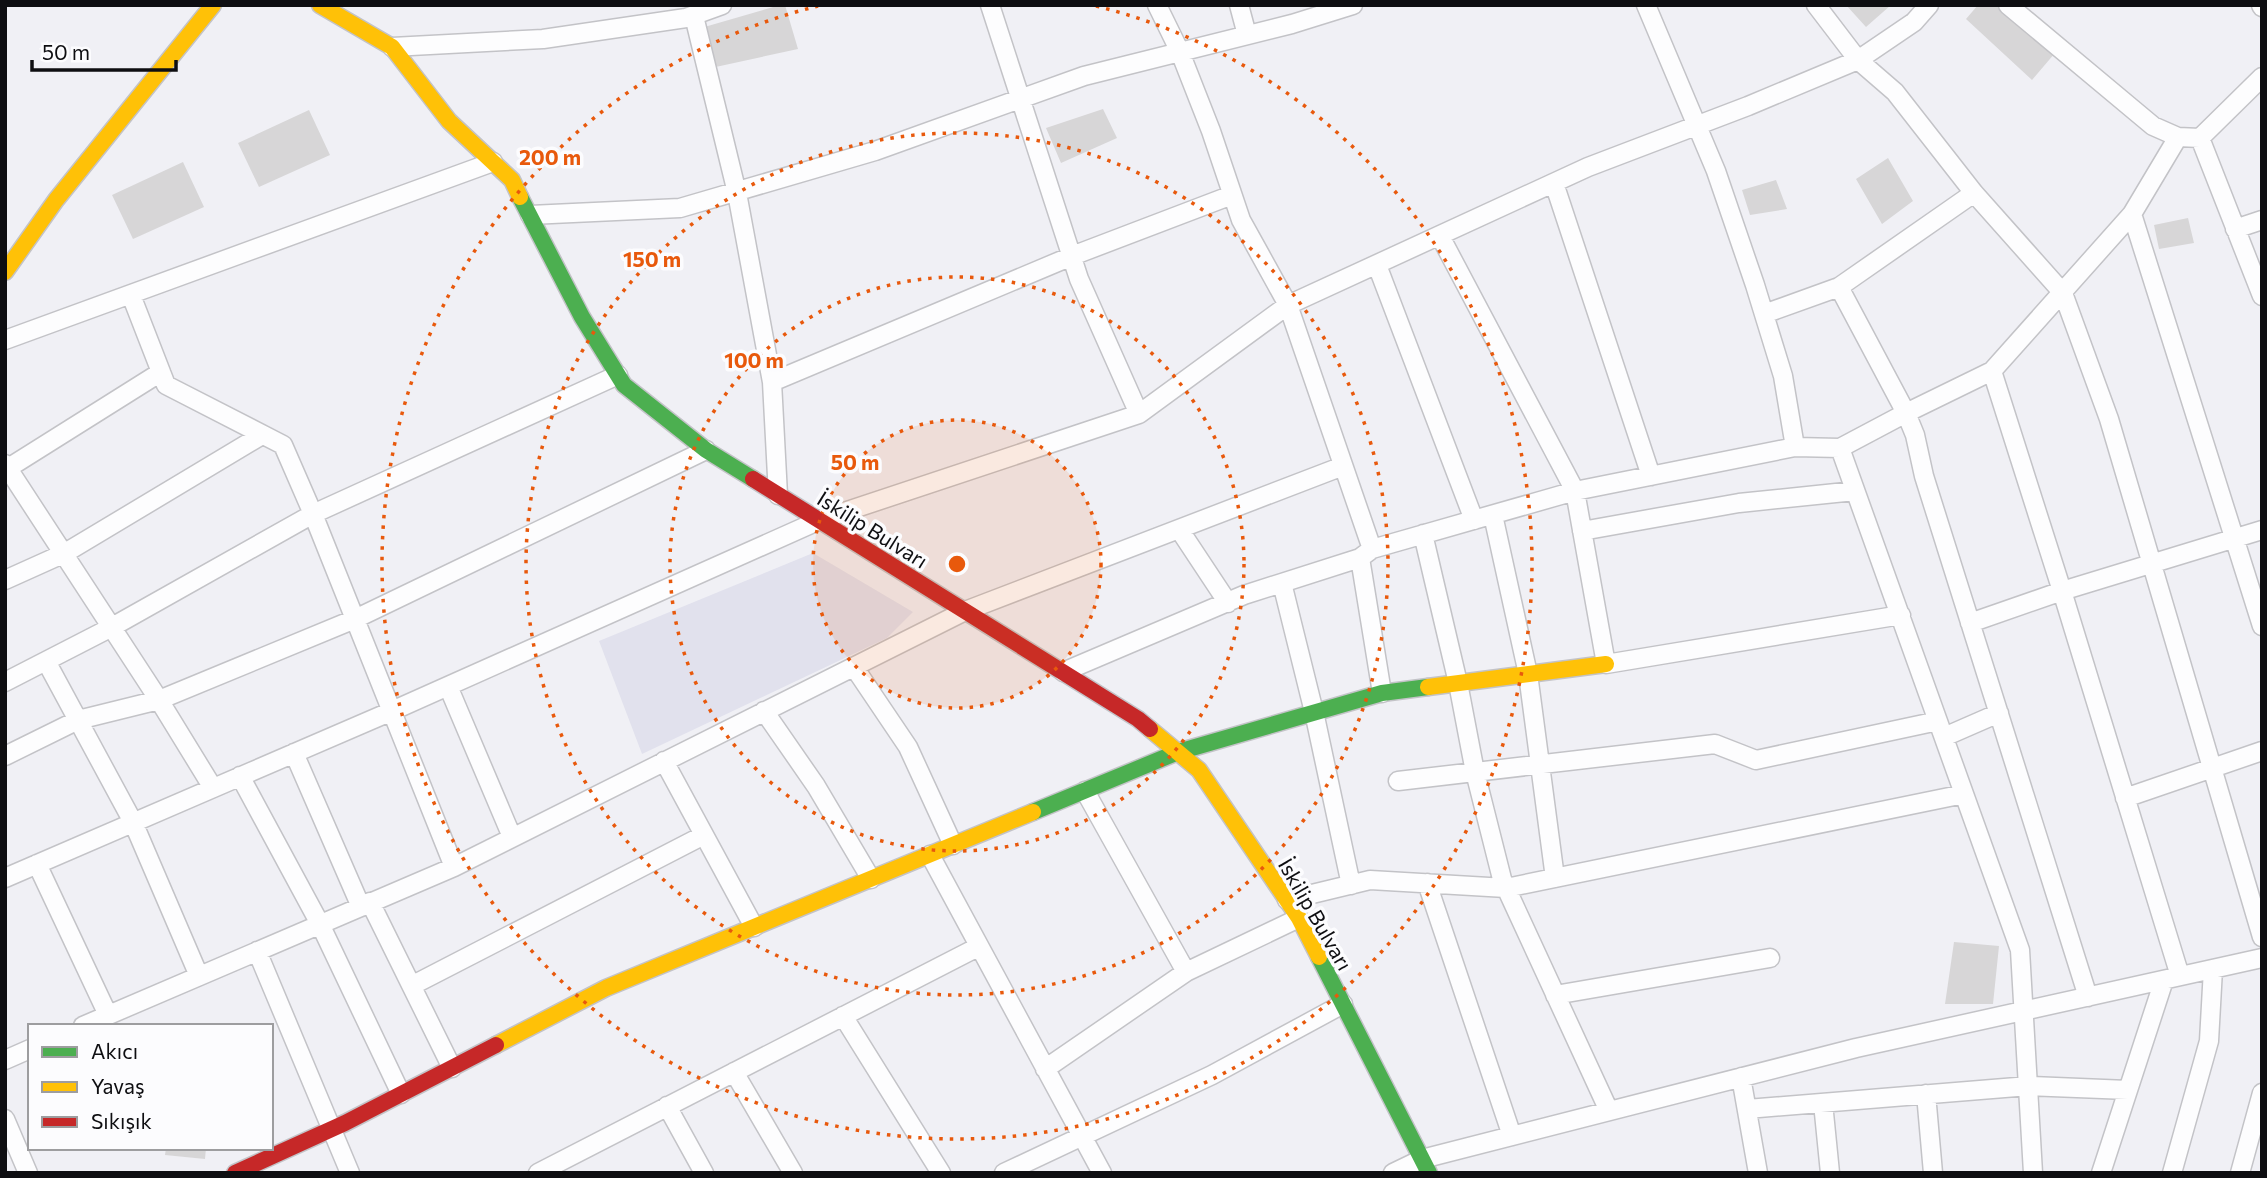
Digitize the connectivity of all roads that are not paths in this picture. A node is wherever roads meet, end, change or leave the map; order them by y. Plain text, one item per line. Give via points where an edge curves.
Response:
1 (213, 5) edge
2 (320, 5) edge
3 (722, 5) edge
4 (990, 5) edge
5 (1157, 5) edge
6 (1239, 5) edge
7 (1353, 5) edge
8 (1646, 5) edge
9 (1816, 5) edge
10 (1929, 5) edge
11 (2008, 5) edge
12 (1329, 9) edge
13 (694, 16) junction
14 (1247, 35) junction
15 (392, 47) junction
16 (1180, 52) junction
17 (1858, 60) junction
18 (2262, 76) edge
19 (1020, 99) junction
20 (1696, 126) junction
21 (2178, 137) junction
22 (2200, 138) junction
23 (493, 162) junction
24 (1554, 183) junction
25 (737, 193) junction
26 (1974, 193) junction
27 (1232, 195) junction
28 (2132, 214) junction
29 (530, 215) junction
30 (2262, 220) edge
31 (2235, 229) junction
32 (1440, 236) junction
33 (1072, 256) junction
34 (1377, 265) junction
35 (5, 272) edge
36 (1839, 287) junction
37 (2063, 293) junction
38 (131, 295) junction
39 (2262, 296) edge
40 (1288, 305) junction
41 (1764, 314) junction
42 (5, 340) edge
43 (161, 372) junction
44 (1992, 372) junction
45 (618, 375) junction
46 (772, 382) junction
47 (1906, 413) junction
48 (1139, 414) junction
49 (262, 435) junction
50 (1795, 447) junction
51 (1840, 448) junction
52 (706, 450) junction
53 (1343, 466) junction
54 (6, 467) edge
55 (1651, 476) junction
56 (1575, 491) junction
57 (1855, 491) junction
58 (778, 495) junction
59 (313, 514) junction
60 (1493, 514) junction
61 (820, 520) junction
62 (1474, 520) junction
63 (1179, 529) junction
64 (2262, 530) edge
65 (1582, 531) junction
66 (1423, 534) junction
67 (2234, 538) junction
68 (65, 553) junction
69 (1366, 553) junction
70 (2151, 565) junction
71 (5, 580) edge
72 (1282, 583) junction
73 (2062, 591) junction
74 (1228, 603) junction
75 (965, 611) junction
76 (1901, 615) junction
77 (355, 619) junction
78 (1970, 623) junction
79 (2262, 626) edge
80 (113, 627) junction
81 (46, 661) junction
82 (1606, 664) junction
83 (854, 667) junction
84 (1063, 672) junction
85 (1528, 674) junction
86 (5, 682) edge
87 (1458, 683) junction
88 (448, 686) junction
89 (1382, 692) junction
90 (159, 700) junction
91 (391, 710) junction
92 (764, 711) junction
93 (1314, 712) junction
94 (1999, 713) junction
95 (78, 720) junction
96 (1941, 729) junction
97 (2262, 751) edge
98 (1178, 752) junction
99 (294, 753) junction
100 (5, 756) edge
101 (664, 761) junction
102 (1539, 765) junction
103 (2212, 770) junction
104 (1475, 772) junction
105 (240, 776) junction
106 (1398, 781) dead end
107 (213, 788) junction
108 (1085, 791) junction
109 (1964, 794) junction
110 (2125, 798) junction
111 (133, 822) junction
112 (704, 835) junction
113 (512, 837) junction
114 (953, 845) junction
115 (930, 855) junction
116 (37, 864) junction
117 (454, 867) junction
118 (5, 878) edge
119 (1555, 878) junction
120 (871, 879) junction
121 (1427, 883) junction
122 (1351, 885) junction
123 (1506, 888) junction
124 (1287, 900) junction
125 (365, 904) junction
126 (1299, 918) junction
127 (320, 924) junction
128 (754, 927) junction
129 (2262, 937) edge
130 (978, 947) junction
131 (257, 951) junction
132 (1770, 958) dead end
133 (2262, 958) edge
134 (2213, 969) junction
135 (1186, 971) junction
136 (199, 976) junction
137 (2172, 978) junction
138 (412, 985) junction
139 (1555, 995) junction
140 (2088, 997) junction
141 (1343, 1004) junction
142 (2025, 1012) junction
143 (108, 1015) junction
144 (843, 1016) junction
145 (88, 1024) edge
146 (28, 1050) edge
147 (5, 1060) edge
148 (452, 1068) junction
149 (1045, 1069) junction
150 (734, 1072) junction
151 (1741, 1077) junction
152 (2029, 1086) junction
153 (2128, 1090) junction
154 (2262, 1093) edge
155 (401, 1094) junction
156 (1926, 1094) junction
157 (1823, 1103) junction
158 (667, 1107) junction
159 (1747, 1110) junction
160 (1609, 1111) junction
161 (5, 1119) edge
162 (330, 1129) junction
163 (1082, 1136) junction
164 (1513, 1136) junction
165 (1426, 1166) edge
166 (28, 1173) edge
167 (235, 1173) edge
168 (350, 1173) edge
169 (538, 1173) edge
170 (704, 1173) edge
171 (793, 1173) edge
172 (941, 1173) edge
173 (1004, 1173) edge
174 (1102, 1173) edge
175 (1393, 1173) edge
176 (1758, 1173) edge
177 (1830, 1173) edge
178 (1933, 1173) edge
179 (2033, 1173) edge
180 (2101, 1173) edge
181 (2172, 1173) edge
182 (2240, 1173) edge

1 - 35 main road via 56,200
2 - 15 main road, İskilip Bulvarı
3 - 13 street
4 - 19 street
5 - 16 street
6 - 14 street
7 - 12 street
8 - 20 street
9 - 17 street
10 - 17 street via 1914,22
11 - 21 street via 2153,126
12 - 14 street
13 - 15 street via 543,39
13 - 25 street
14 - 16 street
15 - 23 main road, İskilip Bulvarı via 449,121
16 - 19 street via 1084,76
16 - 27 street
17 - 20 street
17 - 26 street via 1895,92
18 - 22 street
19 - 25 street via 875,151
19 - 33 street
20 - 24 street
20 - 41 street via 1716,171
21 - 22 street
21 - 28 street
22 - 31 street
23 - 29 main road, İskilip Bulvarı via 512,180
23 - 38 street
24 - 32 street
24 - 55 street
25 - 29 street via 680,208
25 - 46 street
26 - 36 street
26 - 37 street
27 - 33 street
27 - 40 street
28 - 37 street
28 - 67 street
29 - 45 main road, İskilip Bulvarı via 582,317
30 - 31 street
31 - 39 street
32 - 34 street
32 - 56 street
33 - 46 street
33 - 48 street
34 - 40 street
34 - 62 street
36 - 41 street
36 - 47 street
37 - 44 street
37 - 70 street via 2109,419
38 - 42 street
38 - 43 street
40 - 48 street
40 - 53 street
41 - 50 street via 1783,376
43 - 49 street via 166,385
43 - 54 street
44 - 47 street
44 - 73 street
45 - 52 main road, İskilip Bulvarı via 624,385
45 - 59 street
46 - 58 street
47 - 51 street
47 - 78 street
48 - 61 street
49 - 59 street via 283,445
49 - 68 street
50 - 51 street
50 - 55 street
51 - 57 street
52 - 58 main road, İskilip Bulvarı
52 - 77 street
53 - 63 street
53 - 69 street
54 - 68 street
55 - 56 street
56 - 60 street
56 - 65 street
57 - 65 street via 1739,503
57 - 76 street
58 - 61 main road, İskilip Bulvarı
59 - 77 street
59 - 80 street
60 - 62 street
60 - 85 street
61 - 75 main road, İskilip Bulvarı
61 - 88 street
62 - 66 street
63 - 74 street
63 - 75 street
64 - 67 street
65 - 82 street
66 - 69 street
66 - 87 street
67 - 70 street
67 - 79 street
68 - 71 street
68 - 80 street
69 - 72 street
69 - 89 street
70 - 73 street
70 - 103 street
72 - 74 street
72 - 93 street
73 - 78 street
73 - 110 street
74 - 84 street
75 - 83 street
75 - 84 main road, İskilip Bulvarı
76 - 82 street
76 - 96 street
77 - 90 street
77 - 91 street
78 - 94 street
80 - 81 street
80 - 90 street
81 - 86 street
81 - 95 street
82 - 85 main road
83 - 92 street
83 - 114 street via 908,747
84 - 98 main road, İskilip Bulvarı via 1138,719
85 - 87 main road
85 - 102 street
87 - 89 main road
87 - 104 street
88 - 91 street
88 - 113 street
89 - 93 main road
90 - 95 street
90 - 107 street
91 - 99 street
91 - 117 street
92 - 101 street
92 - 120 street via 816,786
93 - 98 main road
93 - 122 street
94 - 96 street
94 - 140 street
95 - 100 street
95 - 111 street
96 - 102 street via 1756,760 1715,744
96 - 109 street
97 - 103 street
98 - 108 main road
98 - 124 main road, İskilip Bulvarı via 1199,770
99 - 105 street
99 - 125 street
101 - 112 street
101 - 113 street
102 - 104 street
102 - 119 street
103 - 110 street
103 - 129 street
104 - 106 street
104 - 123 street
105 - 107 street
105 - 127 street
107 - 111 street
108 - 114 main road
108 - 135 street
109 - 119 street
109 - 142 street via 2020,950
110 - 137 street
111 - 116 street
111 - 136 street
112 - 128 street
112 - 138 street
113 - 117 street
114 - 115 main road
115 - 120 main road
115 - 130 street
116 - 118 street
116 - 143 street
117 - 125 street
119 - 123 street
120 - 128 main road
121 - 122 street via 1370,880
121 - 123 street
121 - 164 street
122 - 124 street
123 - 139 street
124 - 126 main road, İskilip Bulvarı
125 - 127 street
125 - 138 street
126 - 135 street
126 - 141 main road, İskilip Bulvarı
127 - 131 street
127 - 155 street
128 - 148 main road via 606,988
130 - 144 street
130 - 149 street
131 - 136 street
131 - 162 street
132 - 139 street
133 - 134 street
134 - 137 street
134 - 181 street via 2209,1041
135 - 149 street
136 - 143 street
137 - 140 street
137 - 153 street
138 - 148 street
139 - 160 street
140 - 142 street
141 - 163 street via 1212,1075
141 - 165 main road, İskilip Bulvarı
142 - 151 street
142 - 152 street
143 - 145 street
144 - 150 street
144 - 172 street
146 - 147 street
148 - 155 main road
149 - 163 street
150 - 158 street
150 - 171 street
151 - 159 street
151 - 160 street
152 - 153 street
152 - 156 street
152 - 179 street
153 - 180 street
154 - 182 street
155 - 162 main road
156 - 157 street
156 - 178 street
157 - 159 street
157 - 177 street
158 - 169 street
158 - 170 street
159 - 176 street
160 - 164 street
161 - 166 street
162 - 167 main road
162 - 168 street
163 - 173 street
163 - 174 street
164 - 165 street
165 - 175 street

